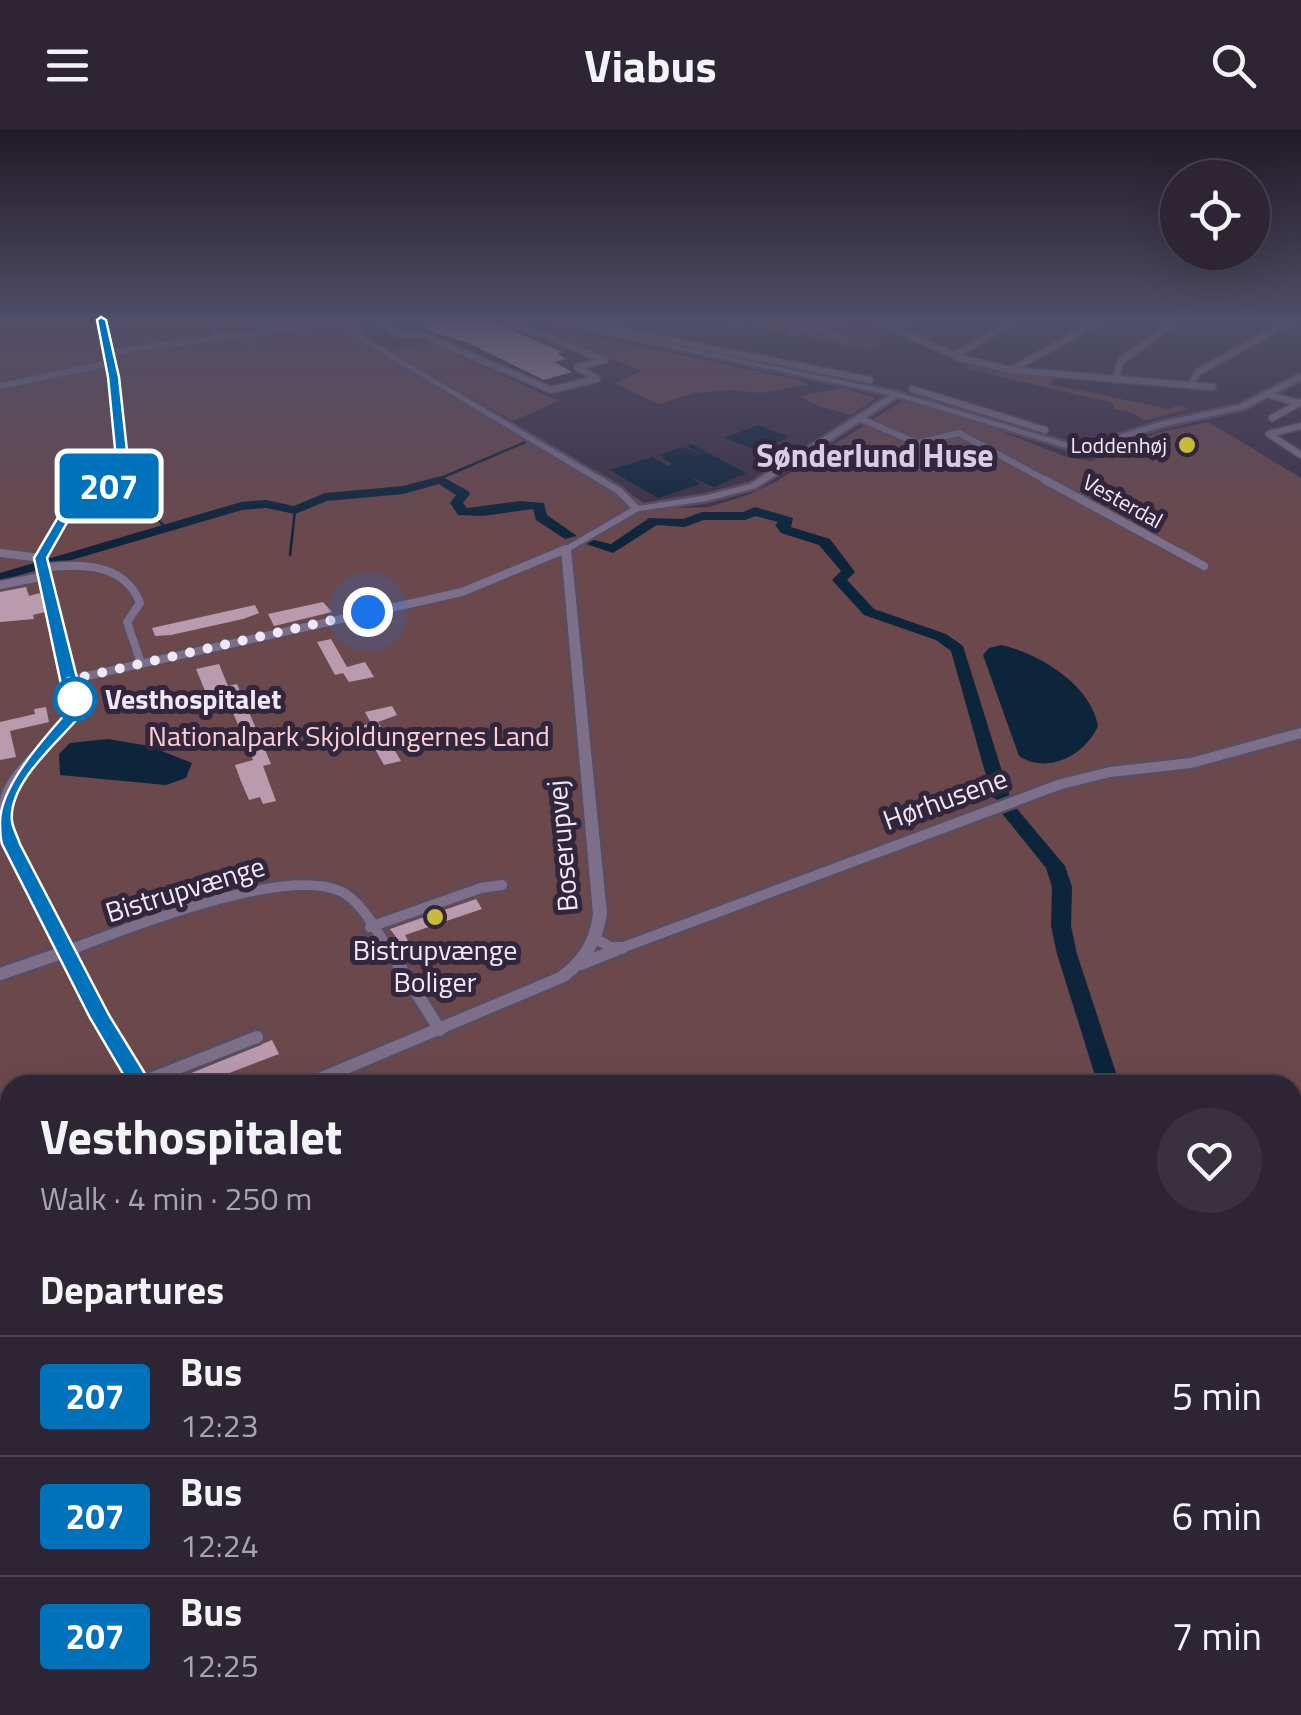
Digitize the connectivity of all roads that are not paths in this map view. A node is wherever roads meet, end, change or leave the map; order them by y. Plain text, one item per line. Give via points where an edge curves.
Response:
1 (115, 394) edge
2 (454, 394) edge
3 (896, 394) edge
4 (919, 394) edge
5 (921, 394) edge
6 (1269, 395) joint
7 (1300, 403) edge
8 (859, 418) junction
9 (1272, 418) dead end
10 (1301, 426) edge
11 (1045, 430) dead end
12 (1301, 455) edge
13 (637, 509) junction
14 (566, 548) junction
15 (0, 553) edge
16 (1204, 566) dead end
17 (43, 567) junction
18 (0, 585) edge
19 (141, 663) junction
20 (69, 680) junction
21 (1301, 733) edge
22 (18, 780) junction
23 (0, 784) edge
24 (502, 886) dead end
25 (370, 927) junction
26 (596, 939) junction
27 (616, 950) junction
28 (67, 951) junction
29 (582, 964) junction
30 (0, 974) edge
31 (440, 1030) junction
32 (257, 1037) dead end
33 (135, 1075) edge
34 (162, 1075) edge
35 (330, 1075) edge

1 - 17 street via 123,469 114,482 68,510
2 - 13 street via 619,491
3 - 8 street
4 - 6 street via 1075,454 1099,452 1163,424
5 - 11 street
6 - 7 street
7 - 9 street
8 - 13 street via 753,486
8 - 16 street, Vesterdal via 916,443 959,433
10 - 12 street via 1269,434
13 - 14 street
14 - 19 street via 462,592
14 - 26 street, Boserupvej via 600,914
15 - 17 street
17 - 18 street
17 - 19 street via 87,564 120,574 137,590 140,603 128,622
17 - 20 street
19 - 20 street
20 - 22 street via 74,712
21 - 27 street, Hørhusene via 1191,764 1086,778 1001,804
22 - 23 street
22 - 28 street via 4,821
24 - 25 street
25 - 28 street, Bistrupvænge via 345,893 317,882 255,890
25 - 31 street, Bistrupvænge
26 - 27 street
26 - 29 street, Boserupvej
27 - 29 street, Hørhusene
28 - 30 street, Bistrupvænge
28 - 33 street
29 - 31 street
31 - 35 street
32 - 34 street

